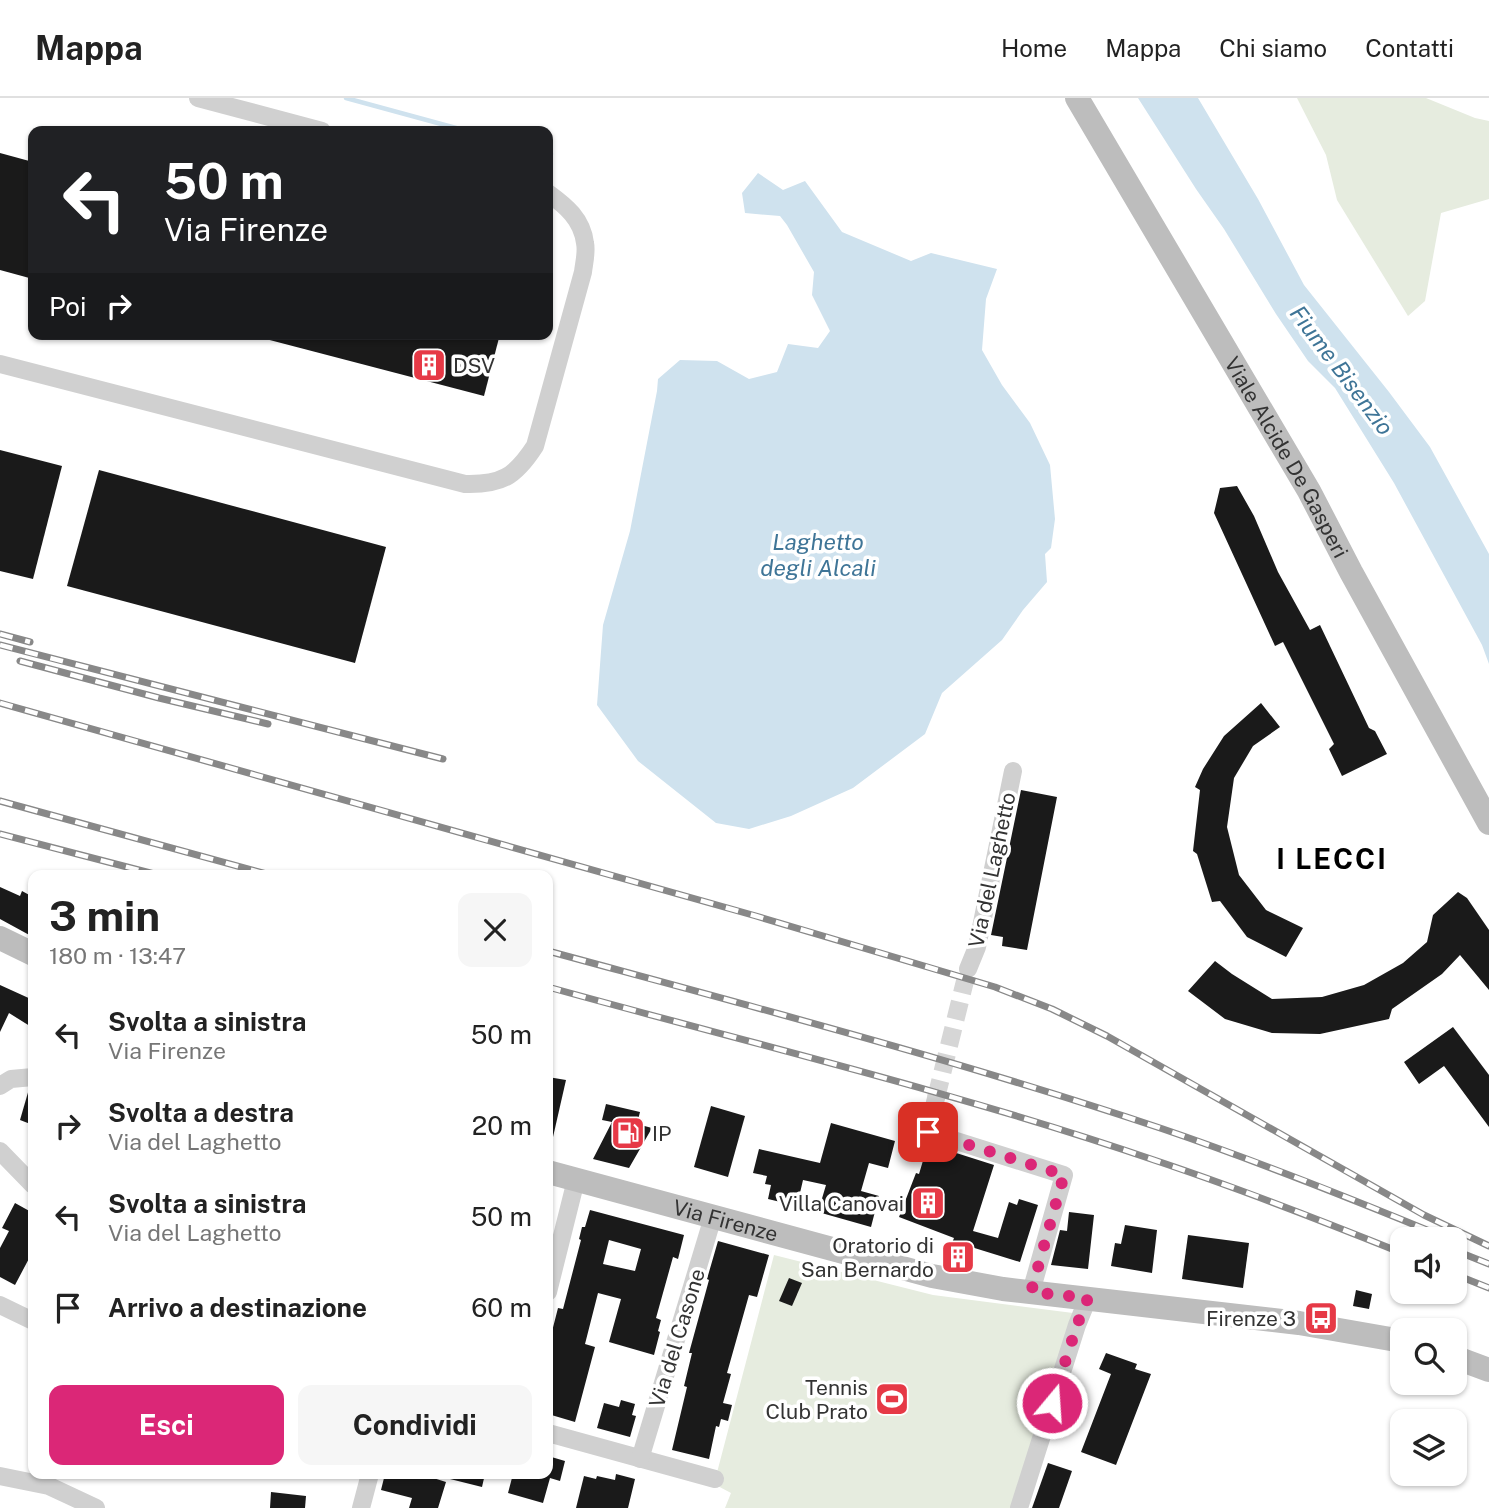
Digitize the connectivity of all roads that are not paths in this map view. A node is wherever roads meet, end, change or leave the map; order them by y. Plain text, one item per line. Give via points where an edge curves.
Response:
1 (198, 98) edge
2 (1077, 98) edge
3 (303, 126) edge
4 (553, 196) edge
5 (0, 364) edge
6 (1013, 771) dead end
7 (1489, 823) edge
8 (0, 938) edge
9 (28, 952) edge
10 (968, 969) tunnel mouth
11 (28, 1077) edge
12 (0, 1086) edge
13 (936, 1098) tunnel mouth
14 (0, 1151) edge
15 (553, 1173) edge
16 (28, 1180) edge
17 (576, 1180) junction
18 (713, 1217) junction
19 (553, 1272) edge
20 (1031, 1292) junction
21 (1088, 1298) junction
22 (0, 1305) edge
23 (28, 1319) edge
24 (1390, 1339) edge
25 (1467, 1362) edge
26 (1489, 1370) edge
27 (553, 1434) edge
28 (640, 1459) junction
29 (0, 1476) edge
30 (369, 1479) edge
31 (715, 1479) dead end
32 (96, 1508) edge
33 (360, 1508) edge
34 (1019, 1508) edge

1 - 3 street
2 - 7 main road, Viale Alcide De Gasperi via 1309,491
4 - 5 street via 568,207 580,225 586,244 583,272 535,446 507,478 465,484
6 - 10 street, Via del Laghetto via 977,947
8 - 9 main road
11 - 12 street
13 - 20 street via 928,1132 1064,1175
14 - 16 street
15 - 17 main road, Via Firenze
17 - 18 main road, Via Firenze
17 - 19 street
18 - 20 main road, Via Firenze via 932,1276
18 - 28 street, Via del Casone
20 - 21 main road, Via Firenze
21 - 24 main road, Via Firenze via 1299,1323
21 - 34 street
22 - 23 street
25 - 26 main road
27 - 28 street
28 - 31 street
29 - 32 street via 49,1486
30 - 33 street

